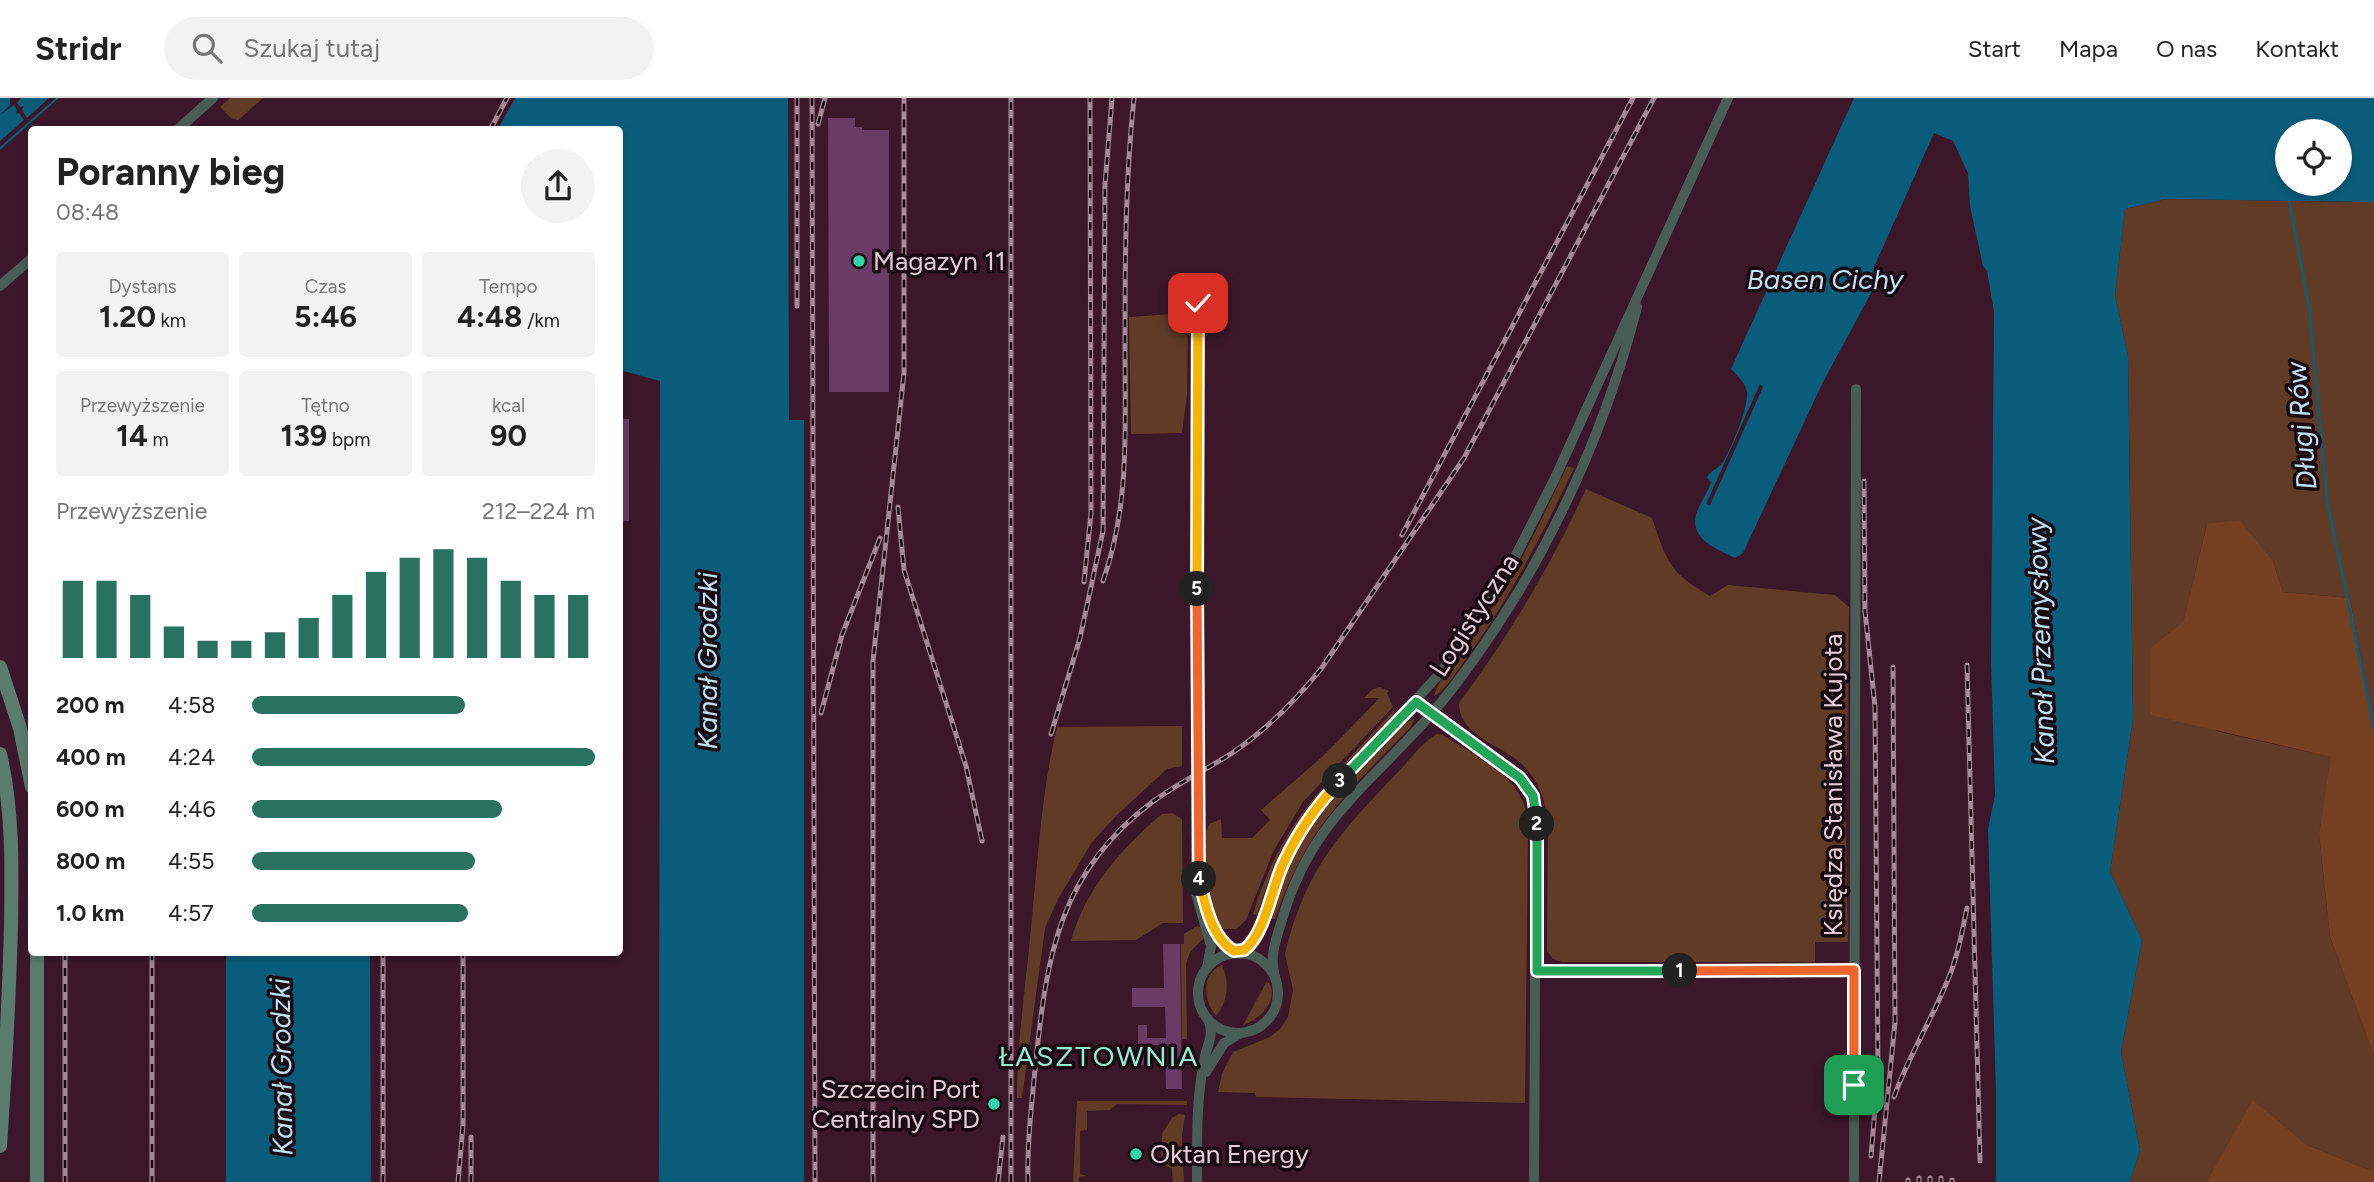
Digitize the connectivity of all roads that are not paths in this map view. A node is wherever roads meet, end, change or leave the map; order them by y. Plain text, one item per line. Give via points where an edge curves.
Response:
1 (213, 98) edge
2 (1728, 98) edge
3 (182, 126) edge
4 (28, 262) edge
5 (1198, 278) dead end
6 (1646, 279) junction
7 (0, 286) edge
8 (1856, 389) dead end
9 (0, 667) edge
10 (1416, 702) junction
11 (1432, 713) junction
12 (0, 754) edge
13 (28, 767) edge
14 (1198, 869) junction
15 (1238, 953) junction
16 (37, 956) edge
17 (1207, 968) junction
18 (1854, 970) junction
19 (1537, 971) junction
20 (1275, 977) junction
21 (1208, 1018) junction
22 (1243, 1032) junction
23 (1201, 1086) junction
24 (0, 1146) edge
25 (37, 1182) edge
26 (1197, 1182) edge
27 (1534, 1182) edge
28 (1854, 1182) edge

1 - 3 street
2 - 6 street, Logistyczna
4 - 7 street
5 - 14 street
6 - 10 street, Logistyczna via 1517,556 1467,636
6 - 11 street, Logistyczna via 1605,410 1553,527 1511,604
8 - 18 street, Księdza Stanisława Kujota
9 - 13 main road
10 - 11 street
10 - 15 street, Logistyczna via 1312,815 1280,869 1256,938
11 - 19 street via 1511,769 1533,796 1537,814
11 - 20 street, Logistyczna via 1344,804 1309,854 1290,893 1275,942
12 - 24 main road via 11,875
14 - 15 street via 1218,935
14 - 17 street via 1197,900 1211,946
15 - 17 street via 1223,956
15 - 20 street via 1260,959
16 - 25 main road
17 - 21 street via 1198,993
18 - 19 street
18 - 28 street, Księdza Stanisława Kujota
19 - 27 street
20 - 22 street via 1278,996 1272,1014 1261,1025
21 - 22 street via 1223,1030
21 - 23 street via 1212,1035
22 - 23 street via 1222,1045
23 - 26 street

